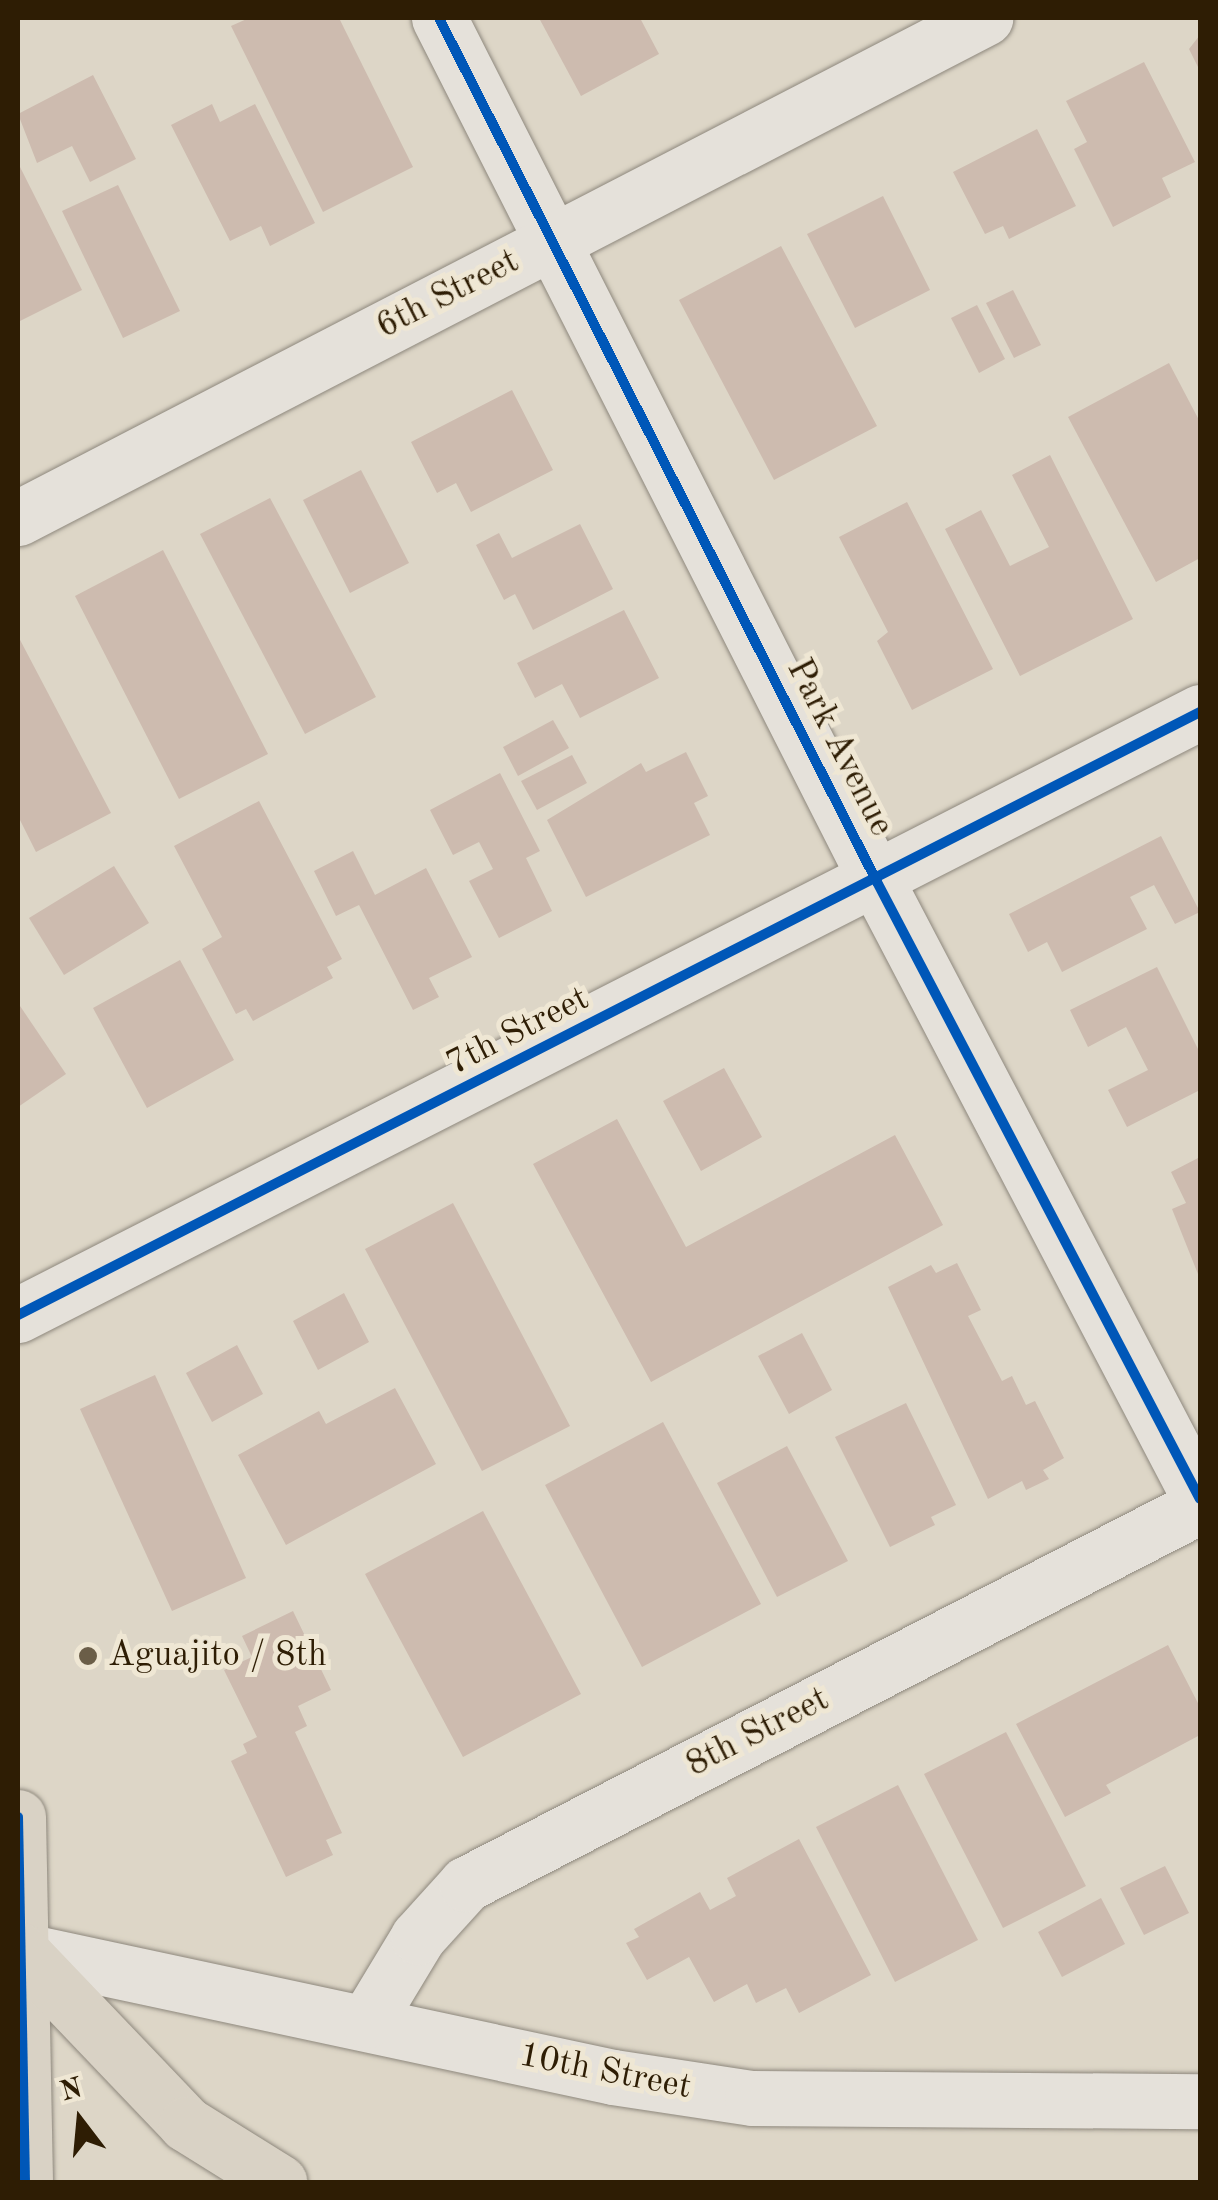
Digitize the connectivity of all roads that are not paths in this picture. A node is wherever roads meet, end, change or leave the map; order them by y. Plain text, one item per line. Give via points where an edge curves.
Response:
1 (438, 18) edge
2 (986, 18) edge
3 (550, 243) junction
4 (18, 518) edge
5 (1200, 712) edge
6 (877, 882) junction
7 (18, 1315) edge
8 (1200, 1502) edge
9 (18, 1817) edge
10 (19, 1952) edge
11 (368, 2020) junction
12 (1200, 2101) edge
13 (25, 2182) edge
14 (279, 2182) edge

1 - 3 street, Park Avenue
2 - 3 street, 6th Street
3 - 4 street, 6th Street
3 - 6 street, Park Avenue
5 - 6 street, 7th Street
6 - 7 street, 7th Street
6 - 8 street, Park Avenue
8 - 11 street, 8th Street via 466,1884 418,1938
9 - 10 main road
10 - 11 street, 10th Street
10 - 13 main road
10 - 14 main road via 186,2124
11 - 12 street, 10th Street via 613,2077 752,2098

